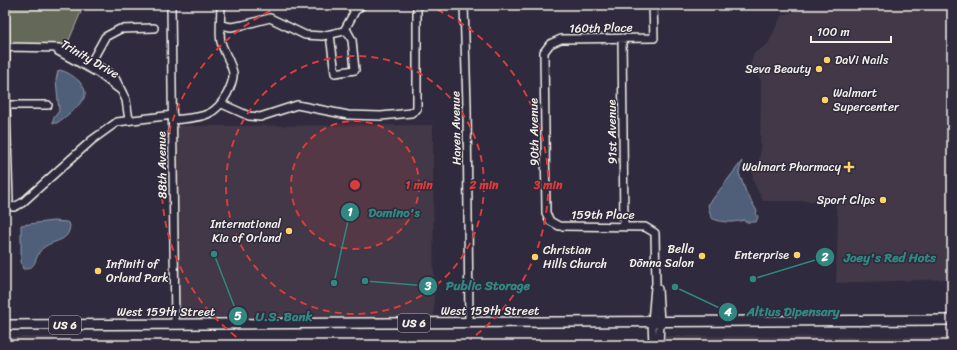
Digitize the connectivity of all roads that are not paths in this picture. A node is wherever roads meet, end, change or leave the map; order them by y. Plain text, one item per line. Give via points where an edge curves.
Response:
1 (5, 5) edge
2 (172, 5) edge
3 (220, 5) edge
4 (349, 5) edge
5 (362, 5) edge
6 (417, 5) edge
7 (464, 5) edge
8 (653, 5) edge
9 (355, 11) junction
10 (221, 26) junction
11 (154, 28) dead end
12 (346, 29) junction
13 (330, 35) junction
14 (622, 38) junction
15 (550, 44) joint
16 (6, 47) edge
17 (90, 65) junction
18 (222, 104) junction
19 (6, 105) junction
20 (48, 105) dead end
21 (173, 118) junction
22 (129, 120) junction
23 (5, 206) edge
24 (550, 221) joint
25 (624, 226) junction
26 (952, 320) edge
27 (656, 322) junction
28 (469, 323) junction
29 (175, 324) junction
30 (5, 325) edge
31 (653, 345) edge
32 (659, 345) edge

1 - 16 street
2 - 21 street, 88th Avenue
3 - 10 street
4 - 9 street
5 - 9 street
6 - 18 street via 417,109 411,113 381,116 348,115 297,105 260,117 249,116
7 - 28 street, Haven Avenue
8 - 14 street, 160th Place via 654,38
9 - 12 street
10 - 13 street via 231,27 270,18 305,35
10 - 18 street via 220,41 232,66 233,76
11 - 17 street via 120,29 105,37
12 - 13 street
12 - 13 street via 352,40 355,70 335,73
14 - 15 street, 160th Place via 561,39
14 - 25 street, 91st Avenue
15 - 24 street, 90th Avenue via 544,52 546,213
16 - 17 street, Trinity Drive via 60,48 70,51
16 - 19 street
17 - 22 street, Trinity Drive via 115,78 129,111
18 - 21 street via 210,114 194,118
19 - 20 street
19 - 23 street via 9,201
21 - 22 street
21 - 29 street, 88th Avenue
22 - 23 street via 117,122 92,140 22,203 14,207
24 - 25 street, 159th Place via 559,226
25 - 27 street, 159th Place via 645,227 655,233
26 - 27 main road, West 159th Street / US 6
27 - 28 main road, West 159th Street / US 6
27 - 31 street
27 - 32 street
28 - 29 main road, West 159th Street / US 6
29 - 30 main road, West 159th Street / US 6

